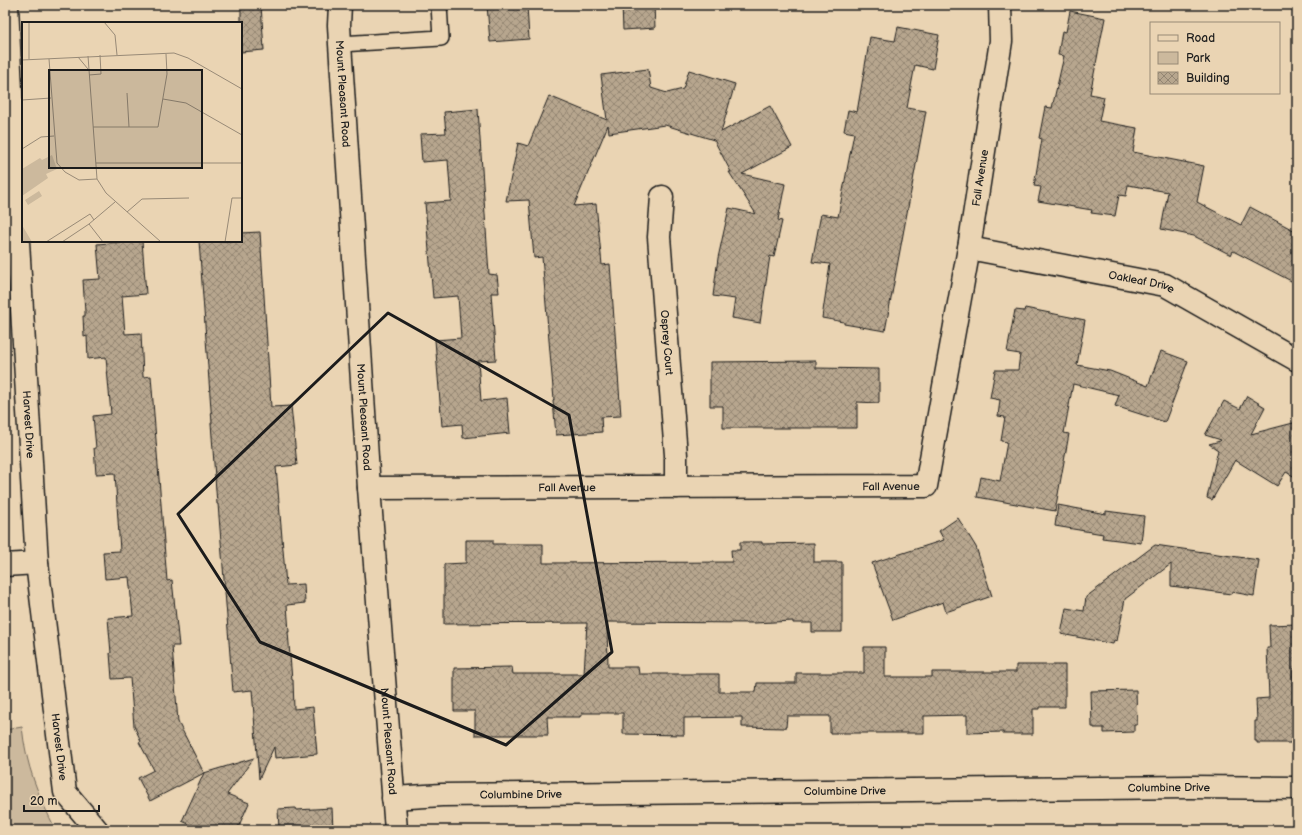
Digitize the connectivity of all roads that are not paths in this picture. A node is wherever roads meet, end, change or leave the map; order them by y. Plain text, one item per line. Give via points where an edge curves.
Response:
1 (7, 5) edge
2 (340, 5) edge
3 (439, 5) edge
4 (1000, 5) edge
5 (340, 44) junction
6 (662, 197) dead end
7 (11, 243) edge
8 (969, 248) junction
9 (1297, 360) edge
10 (676, 487) junction
11 (369, 488) junction
12 (37, 563) junction
13 (5, 565) edge
14 (1297, 788) edge
15 (393, 798) junction
16 (96, 830) edge
17 (396, 830) edge

1 - 7 street, Harvest Drive
2 - 5 street, Mount Pleasant Road
3 - 5 lane via 441,38
4 - 8 street, Fall Avenue via 1001,41
5 - 11 street, Mount Pleasant Road
6 - 10 street, Osprey Court via 659,237 676,454
7 - 12 street, Harvest Drive
8 - 9 street, Oakleaf Drive via 1165,285
8 - 10 street, Fall Avenue via 926,486
10 - 11 street, Fall Avenue
11 - 15 street, Mount Pleasant Road
12 - 13 street
12 - 16 street, Harvest Drive via 65,792
14 - 15 street, Columbine Drive via 466,794
15 - 17 street, Mount Pleasant Road

